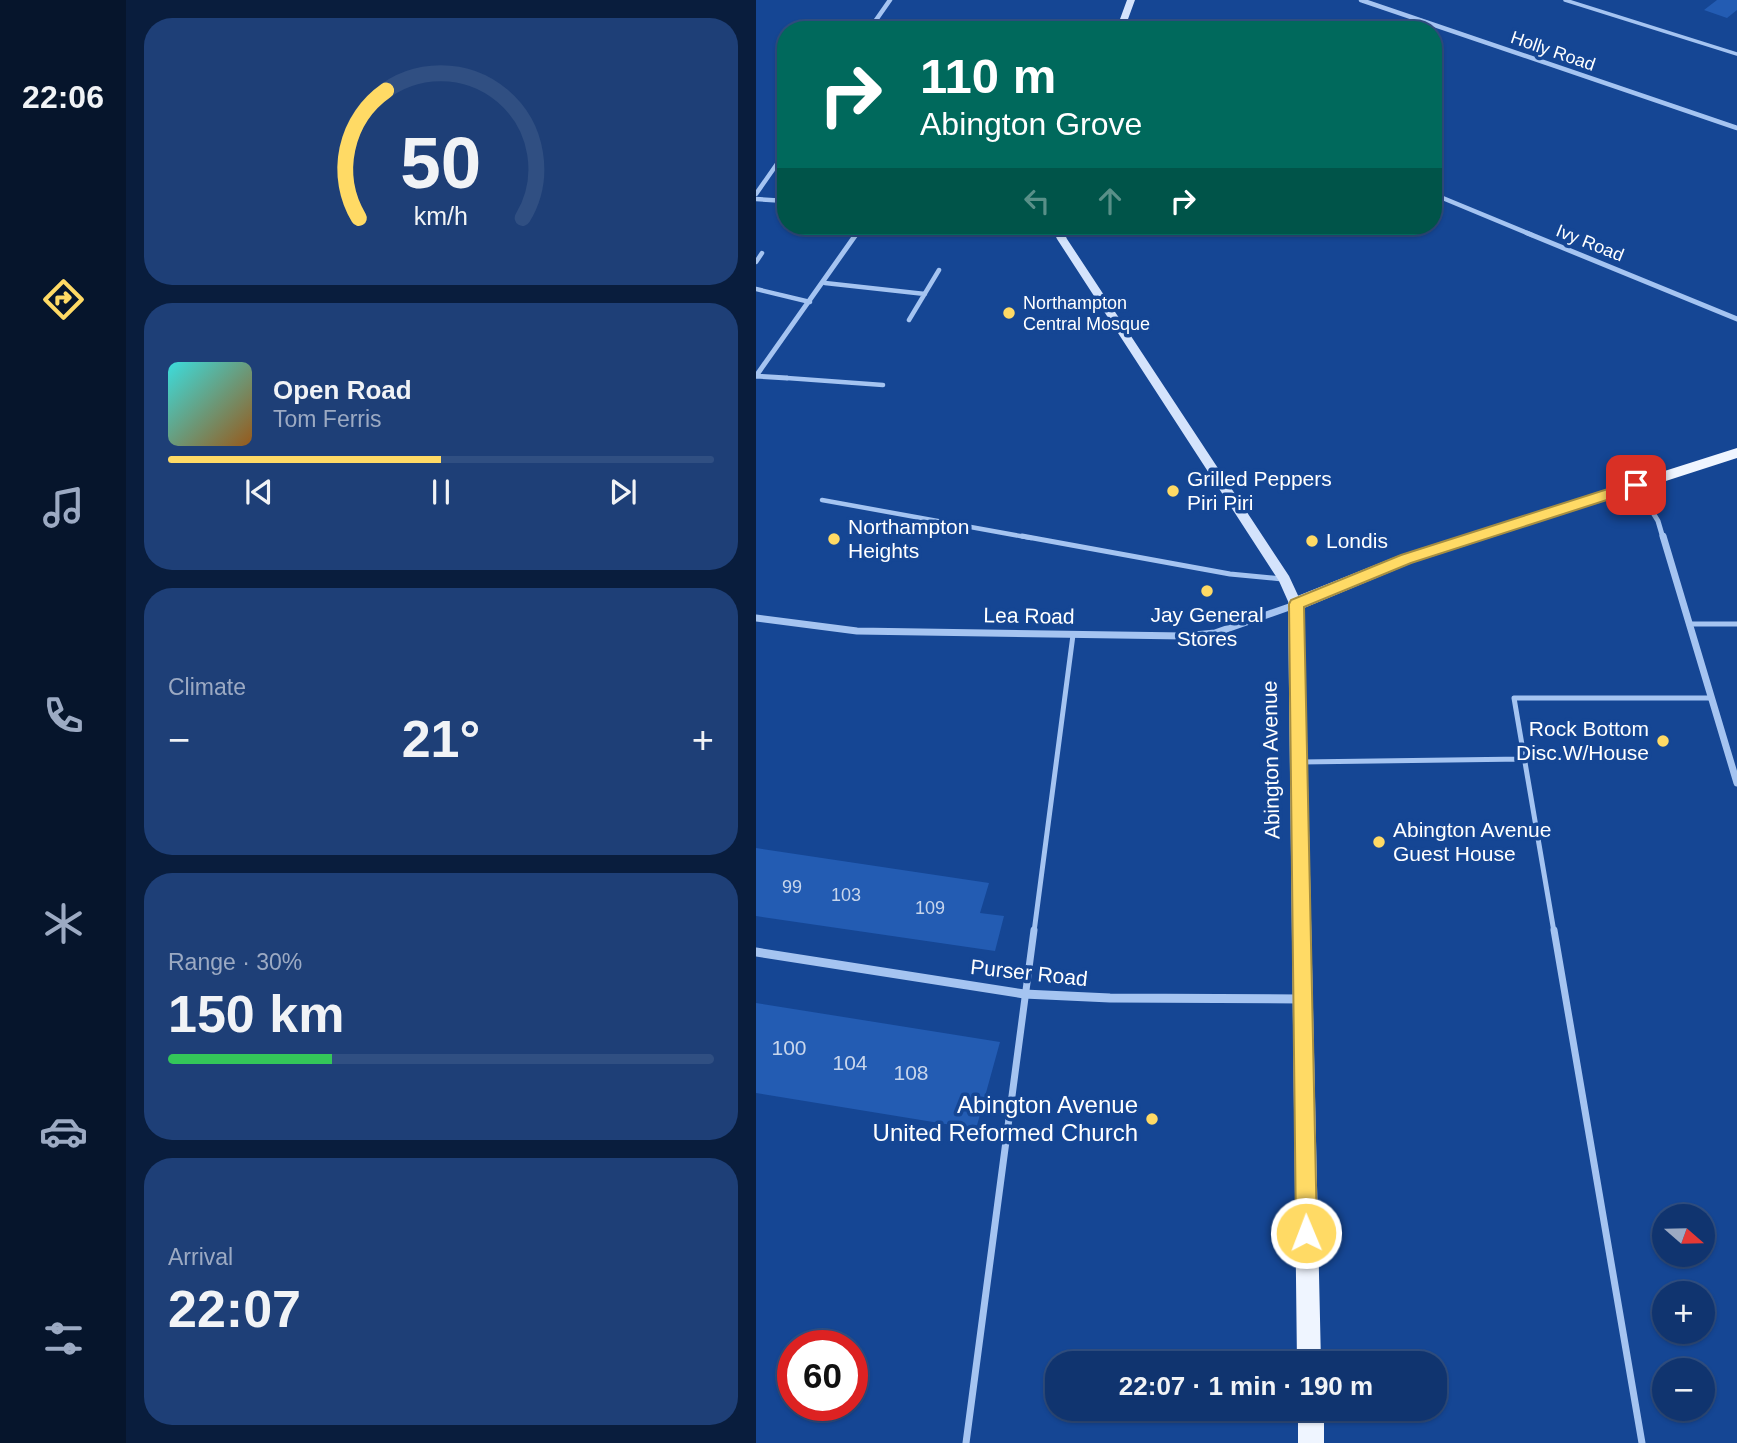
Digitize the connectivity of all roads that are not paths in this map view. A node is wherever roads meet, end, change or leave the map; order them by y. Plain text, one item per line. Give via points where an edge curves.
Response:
1 (890, 0) edge
2 (1131, 0) edge
3 (1360, 0) edge
4 (1565, 0) edge
5 (875, 21) edge
6 (1123, 21) edge
7 (1422, 21) edge
8 (1442, 28) edge
9 (1737, 54) edge
10 (1737, 128) edge
11 (777, 164) edge
12 (756, 196) edge
13 (1442, 198) edge
14 (777, 200) edge
15 (856, 235) edge
16 (1060, 235) edge
17 (762, 253) dead end
18 (756, 262) edge
19 (939, 270) dead end
20 (825, 283) junction
21 (756, 289) edge
22 (925, 294) junction
23 (810, 302) junction
24 (1737, 319) edge
25 (909, 320) dead end
26 (756, 376) edge
27 (787, 378) joint
28 (883, 386) dead end
29 (1737, 453) edge
30 (1636, 485) junction
31 (822, 500) dead end
32 (1285, 579) junction
33 (1296, 604) junction
34 (756, 618) edge
35 (1689, 624) junction
36 (1737, 624) edge
37 (1073, 635) junction
38 (1711, 698) junction
39 (1524, 759) junction
40 (1297, 762) junction
41 (1737, 783) edge
42 (756, 952) edge
43 (1024, 993) junction
44 (1301, 999) junction
45 (1310, 1351) edge
46 (1311, 1421) edge
47 (966, 1443) edge
48 (1311, 1443) edge
49 (1642, 1443) edge

1 - 5 street
2 - 6 main road
3 - 7 street, Holly Road
4 - 9 lane
8 - 10 street, Holly Road
11 - 12 street
12 - 14 street
13 - 24 street, Ivy Road
15 - 20 street
16 - 32 main road, Abington Avenue
17 - 18 lane
19 - 22 lane
20 - 22 lane
20 - 23 street
21 - 23 lane
22 - 25 lane
23 - 26 street
26 - 27 street
27 - 28 lane
29 - 30 main road
30 - 33 main road via 1406,559
30 - 35 street via 1658,522
31 - 32 lane via 1230,574
32 - 33 main road, Abington Avenue
33 - 37 street, Lea Road via 1215,633
33 - 40 main road, Abington Avenue
34 - 37 street, Lea Road via 857,631
35 - 36 lane
35 - 38 street
37 - 43 lane
38 - 39 lane via 1514,698
38 - 41 street
39 - 40 lane
39 - 49 lane
40 - 44 main road, Abington Avenue
42 - 43 street, Purser Road
43 - 44 street, Purser Road
43 - 47 lane
44 - 45 main road, Abington Avenue
46 - 48 main road

